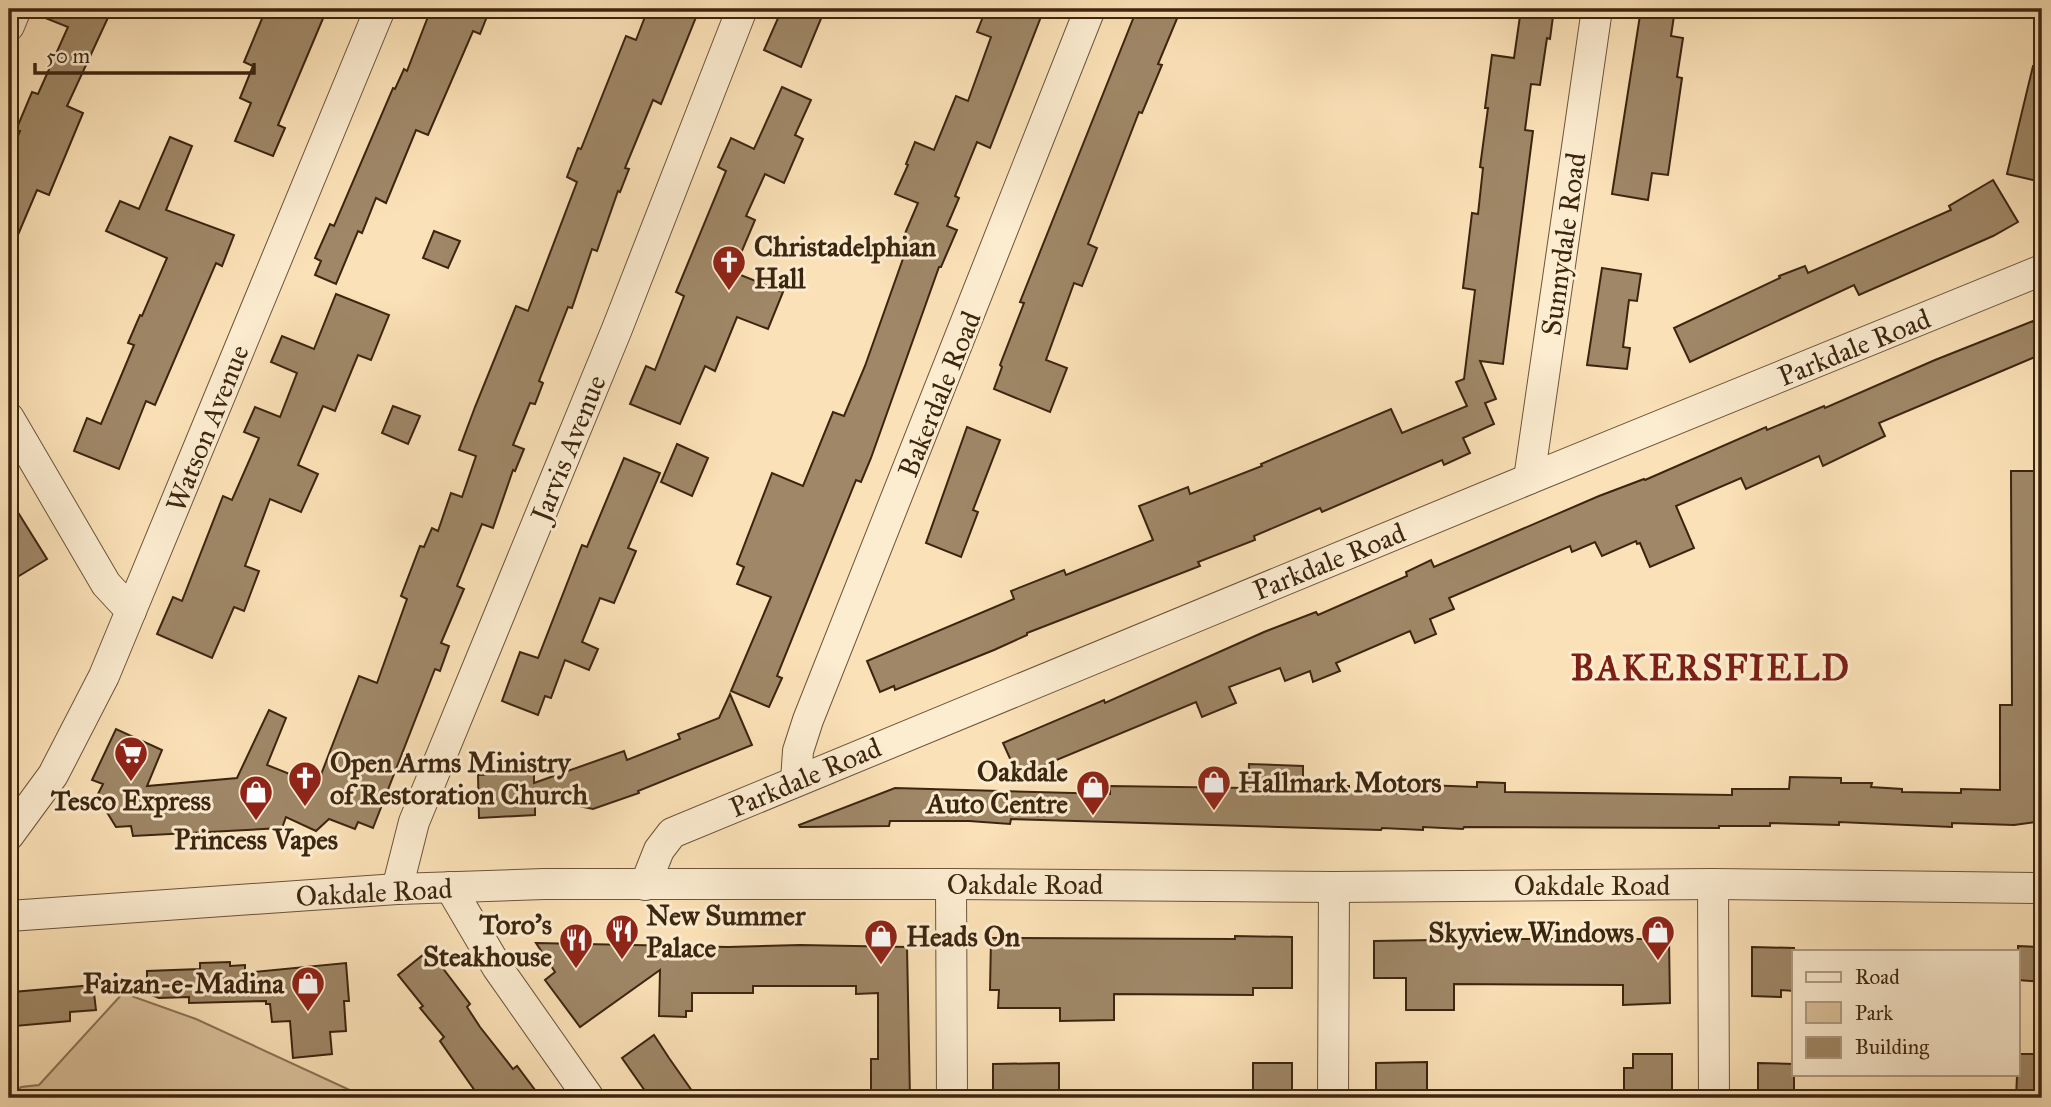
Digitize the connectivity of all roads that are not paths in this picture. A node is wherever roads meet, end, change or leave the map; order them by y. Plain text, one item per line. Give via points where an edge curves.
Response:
1 (16, 9) edge
2 (380, 9) edge
3 (742, 9) edge
4 (1090, 9) edge
5 (1597, 9) edge
6 (9, 26) edge
7 (2042, 270) edge
8 (9, 418) edge
9 (1529, 479) junction
10 (131, 611) junction
11 (796, 781) junction
12 (9, 835) edge
13 (951, 884) junction
14 (1713, 884) junction
15 (645, 885) junction
16 (450, 887) junction
17 (1334, 887) junction
18 (2042, 888) edge
19 (397, 889) junction
20 (9, 916) edge
21 (589, 1098) edge
22 (952, 1098) edge
23 (1333, 1098) edge
24 (1714, 1098) edge

1 - 6 street
2 - 10 street, Watson Avenue
3 - 19 street, Jarvis Avenue via 617,329 414,822
4 - 11 street, Bakerdale Road via 808,720 798,751
5 - 9 street, Sunnydale Road
7 - 9 street, Parkdale Road
8 - 10 street via 106,584
9 - 11 street, Parkdale Road
10 - 12 street, Watson Avenue via 65,754
11 - 15 street, Parkdale Road via 672,833 659,850
13 - 15 street, Oakdale Road
13 - 17 street, Oakdale Road
13 - 22 street
14 - 17 street, Oakdale Road
14 - 18 street, Oakdale Road
14 - 24 street
15 - 16 street, Oakdale Road
16 - 19 street, Oakdale Road
16 - 21 street via 497,967
17 - 23 street
19 - 20 street, Oakdale Road

